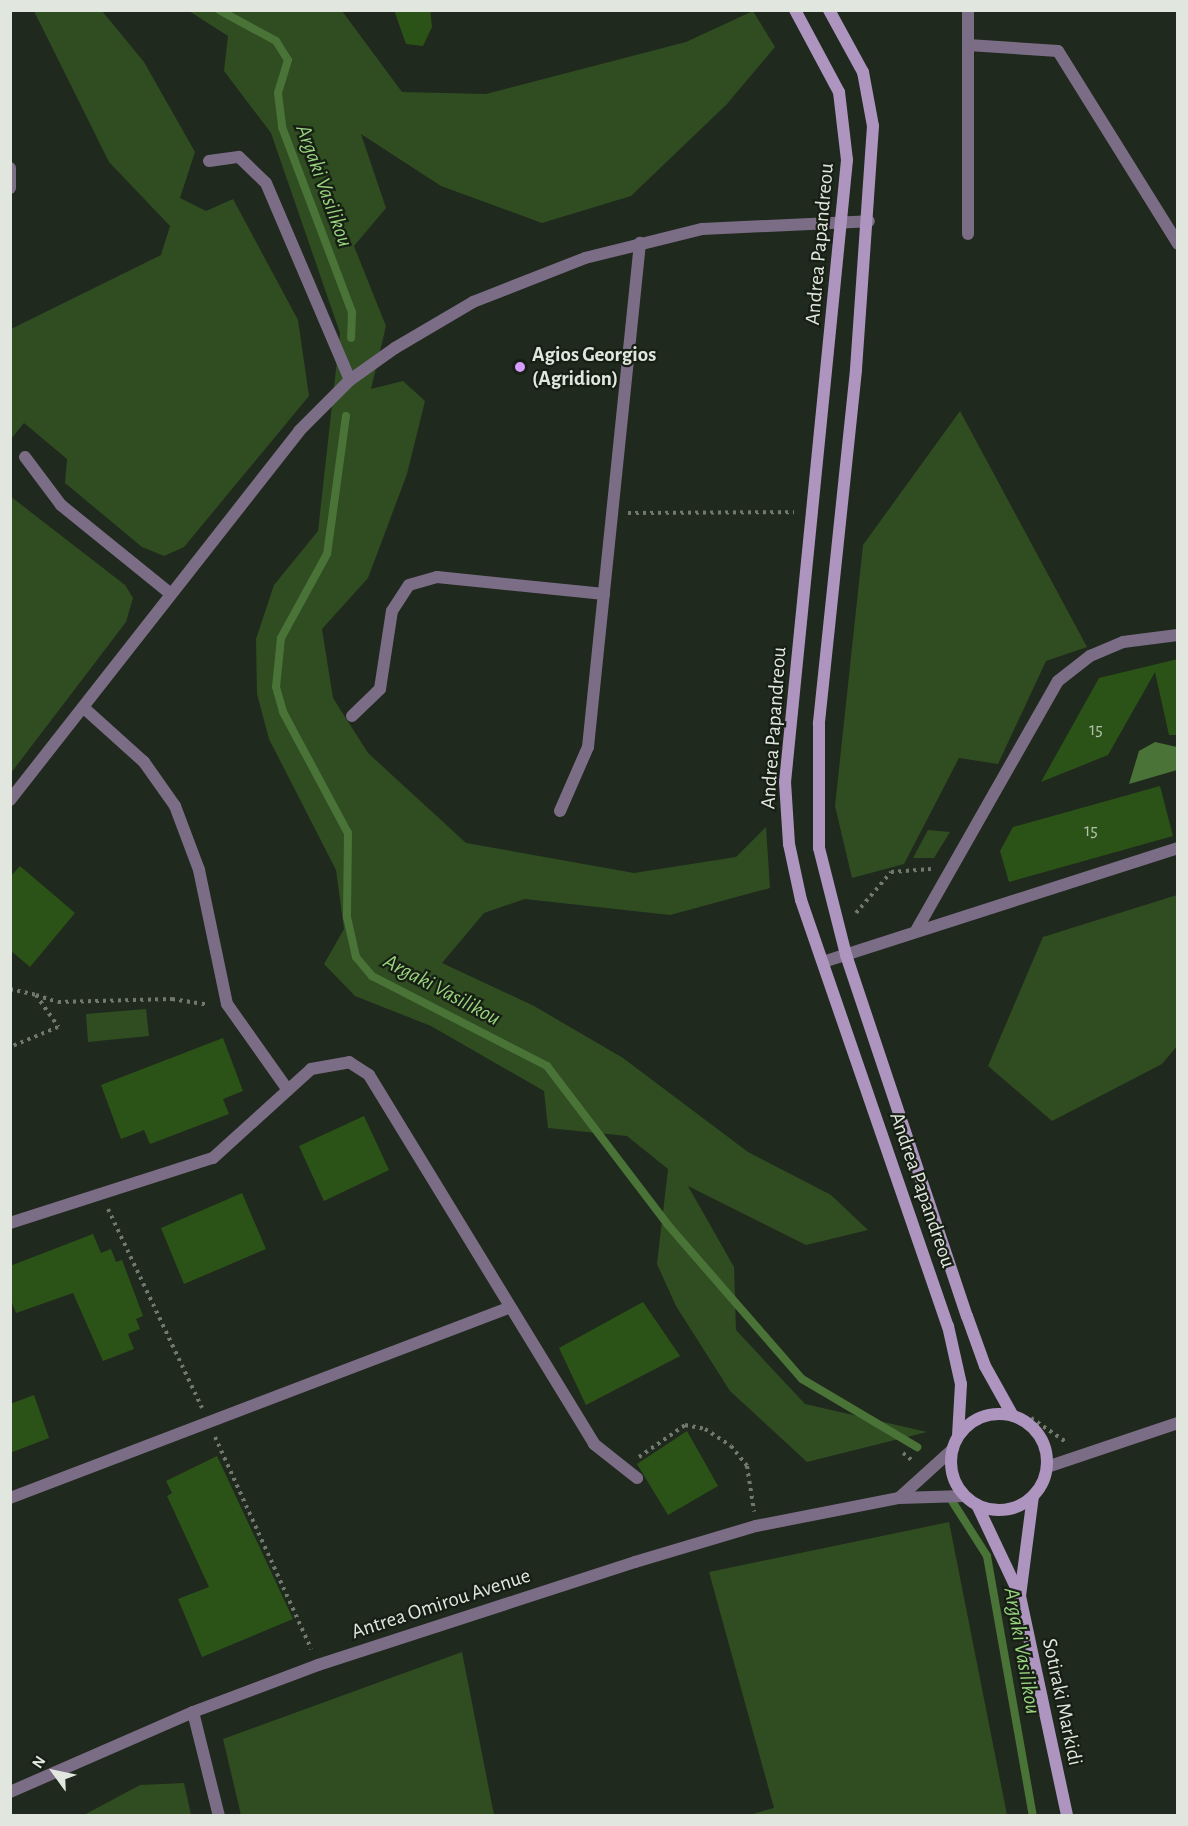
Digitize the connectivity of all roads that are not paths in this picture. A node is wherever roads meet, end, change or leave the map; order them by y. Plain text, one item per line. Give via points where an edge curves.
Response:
1 (795, 10) edge
2 (829, 10) edge
3 (968, 10) edge
4 (968, 45) junction
5 (209, 161) dead end
6 (10, 168) edge
7 (10, 188) edge
8 (869, 221) junction
9 (839, 222) junction
10 (968, 234) dead end
11 (640, 243) junction
12 (1178, 244) edge
13 (350, 381) junction
14 (25, 457) dead end
15 (171, 594) junction
16 (604, 594) junction
17 (1178, 634) edge
18 (84, 708) junction
19 (352, 716) dead end
20 (10, 800) edge
21 (560, 811) dead end
22 (1178, 848) edge
23 (917, 930) junction
24 (846, 955) junction
25 (823, 962) junction
26 (288, 1090) junction
27 (10, 1223) edge
28 (508, 1308) junction
29 (1013, 1416) junction
30 (1178, 1423) edge
31 (958, 1436) junction
32 (952, 1450) junction
33 (1047, 1467) junction
34 (637, 1478) dead end
35 (963, 1496) junction
36 (1034, 1496) junction
37 (10, 1498) edge
38 (898, 1498) junction
39 (978, 1507) junction
40 (1020, 1596) junction
41 (193, 1712) junction
42 (10, 1792) edge
43 (219, 1815) edge
44 (1067, 1815) edge

1 - 9 street, Andrea Papandreou via 828,66 846,122 848,160
2 - 8 street, Andrea Papandreou via 852,48 870,96
3 - 4 street
4 - 10 street
4 - 12 street via 1058,51
5 - 13 street via 239,158 266,183
6 - 7 street
8 - 9 street
8 - 24 street, Andrea Papandreou via 816,794 819,848
9 - 11 street via 702,229
9 - 25 street, Andrea Papandreou via 785,782 789,844
11 - 13 street via 533,275 473,302
11 - 16 street
13 - 15 street via 299,430
14 - 15 street via 61,505
15 - 18 street
16 - 19 street via 437,577 409,585 392,611 380,689
16 - 21 street via 588,747
17 - 23 street via 1123,642 1090,656 1058,681
18 - 20 street
18 - 26 street via 144,762 176,806 199,870 227,1004
22 - 23 street
23 - 24 street
24 - 25 street
24 - 29 street, Andrea Papandreou via 974,1337
25 - 31 street, Andrea Papandreou via 948,1326 961,1384
26 - 27 street via 213,1158
26 - 28 street via 324,1064 348,1062 369,1075
28 - 34 street via 594,1444 620,1469
28 - 37 street
29 - 31 street via 982,1417
29 - 33 street via 1042,1441
30 - 33 street
31 - 32 street
32 - 35 street via 954,1482
32 - 38 street
33 - 36 street
35 - 38 street, Antrea Omirou Avenue
35 - 39 street
36 - 39 street via 1007,1510
36 - 40 street, Sotiraki Markidi
38 - 41 street, Antrea Omirou Avenue via 756,1526 427,1628
39 - 40 street, Sotiraki Markidi
40 - 44 street, Sotiraki Markidi
41 - 42 street, Antrea Omirou Avenue
41 - 43 street

